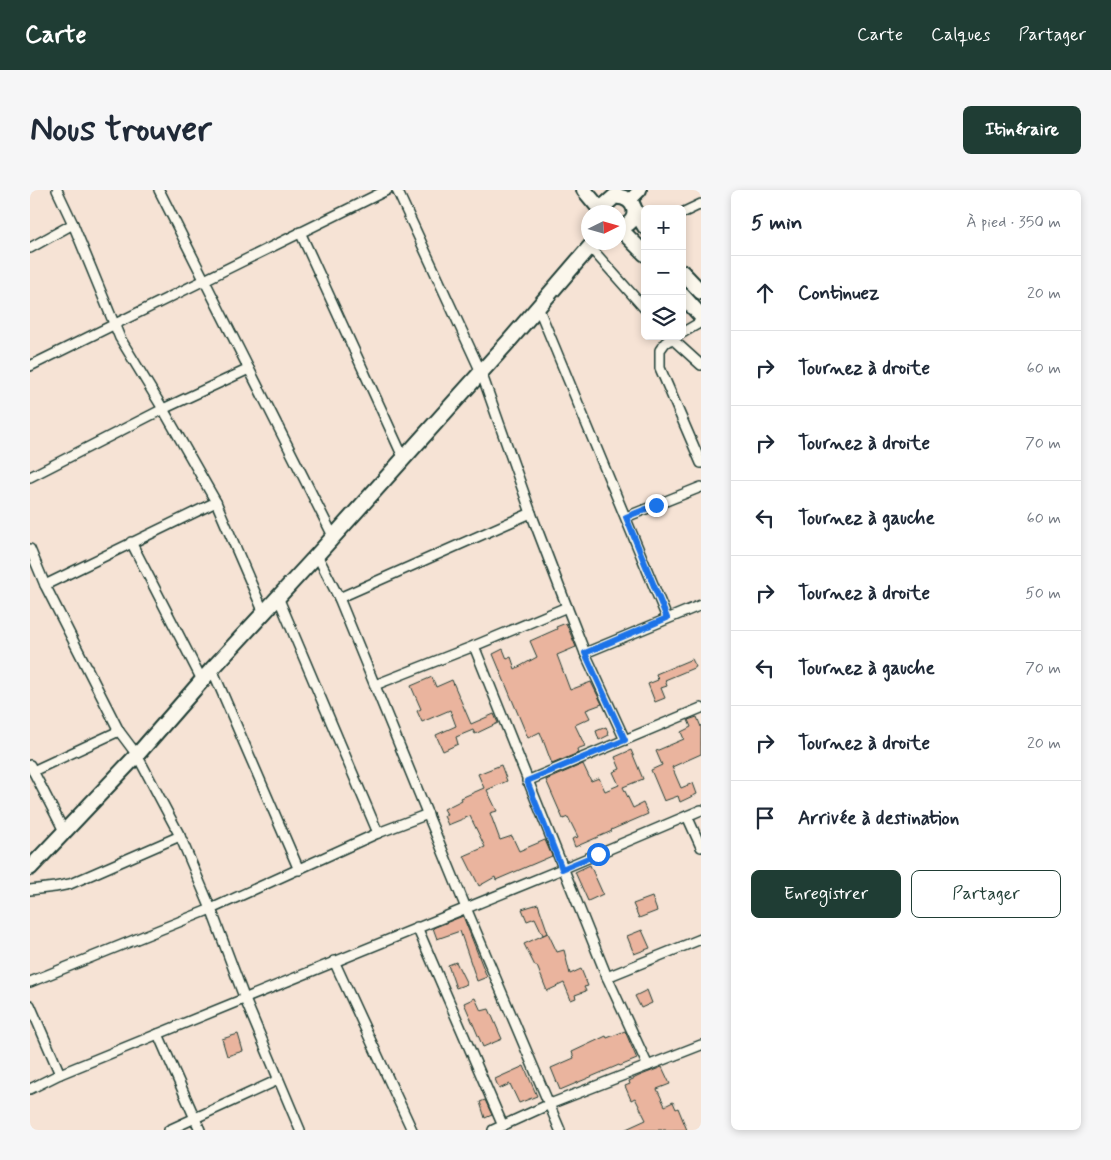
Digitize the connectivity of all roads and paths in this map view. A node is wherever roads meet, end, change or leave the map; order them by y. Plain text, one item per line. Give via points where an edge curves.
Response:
1 (57, 190) edge
2 (159, 190) edge
3 (387, 190) edge
4 (397, 190) edge
5 (584, 190) edge
6 (640, 190) edge
7 (625, 199) edge
8 (701, 204) edge
9 (596, 205) edge
10 (607, 205) edge
11 (686, 211) edge
12 (641, 221) edge
13 (73, 224) junction
14 (626, 226) edge
15 (300, 232) junction
16 (626, 235) edge
17 (30, 248) edge
18 (588, 250) edge
19 (596, 250) edge
20 (641, 250) edge
21 (686, 276) edge
22 (204, 280) junction
23 (701, 292) edge
24 (686, 299) edge
25 (641, 304) edge
26 (538, 307) junction
27 (701, 316) edge
28 (701, 322) edge
29 (114, 324) junction
30 (686, 330) edge
31 (669, 340) edge
32 (675, 340) edge
33 (701, 365) edge
34 (30, 366) edge
35 (249, 369) junction
36 (481, 372) junction
37 (163, 409) junction
38 (403, 458) junction
39 (701, 463) edge
40 (30, 477) edge
41 (701, 487) edge
42 (216, 502) junction
43 (530, 513) junction
44 (626, 517) junction
45 (333, 536) junction
46 (131, 542) junction
47 (30, 549) edge
48 (318, 554) junction
49 (45, 585) junction
50 (278, 597) junction
51 (339, 598) junction
52 (701, 605) edge
53 (567, 606) junction
54 (264, 613) junction
55 (667, 618) junction
56 (474, 646) junction
57 (585, 653) junction
58 (212, 668) junction
59 (202, 680) junction
60 (375, 685) junction
61 (701, 708) edge
62 (119, 731) junction
63 (625, 740) junction
64 (137, 755) junction
65 (32, 768) edge
66 (527, 781) junction
67 (701, 810) edge
68 (428, 814) junction
69 (687, 816) junction
70 (64, 831) junction
71 (378, 833) junction
72 (180, 836) junction
73 (701, 847) edge
74 (30, 868) edge
75 (562, 869) junction
76 (299, 870) junction
77 (30, 890) edge
78 (466, 908) junction
79 (211, 909) junction
80 (417, 927) junction
81 (701, 939) edge
82 (334, 961) junction
83 (607, 977) junction
84 (30, 982) edge
85 (244, 997) junction
86 (30, 1005) edge
87 (158, 1034) junction
88 (701, 1045) edge
89 (648, 1066) junction
90 (60, 1074) junction
91 (278, 1080) junction
92 (30, 1089) edge
93 (550, 1104) junction
94 (195, 1118) junction
95 (503, 1126) junction
96 (169, 1130) edge
97 (200, 1130) edge
98 (300, 1130) edge
99 (412, 1130) edge
100 (493, 1130) edge
101 (560, 1130) edge

1 - 13 street
2 - 22 street
3 - 15 street
4 - 36 street
5 - 9 main road
6 - 7 main road
7 - 10 main road via 609,200
7 - 12 main road
7 - 14 main road via 633,220
8 - 11 street
13 - 17 street
13 - 29 street
15 - 22 street
15 - 38 street
16 - 20 main road
18 - 26 main road
19 - 25 street
21 - 23 main road
22 - 29 street
22 - 35 street
24 - 27 main road
26 - 36 main road
26 - 44 street
28 - 30 street
29 - 34 street
29 - 37 street
31 - 39 street via 660,350 660,368
32 - 33 street
35 - 37 street
35 - 45 street
36 - 38 main road
36 - 43 street
37 - 40 street
37 - 42 street
38 - 45 main road
41 - 44 street
42 - 46 street
42 - 54 street
43 - 51 street
43 - 53 street
44 - 55 street
45 - 48 main road
46 - 49 street
46 - 59 street
47 - 49 street
48 - 50 main road
48 - 51 street
49 - 62 street
50 - 54 main road
50 - 71 street
51 - 60 street
52 - 55 street
53 - 56 street
53 - 57 street
54 - 58 main road
55 - 57 street
56 - 60 street
56 - 66 street
57 - 63 street
58 - 59 main road
58 - 76 street
59 - 64 main road
60 - 68 street
61 - 63 street
62 - 64 street
62 - 65 street
63 - 66 street
64 - 70 main road
64 - 72 street
65 - 70 street
66 - 75 street
67 - 69 street
68 - 71 street
68 - 78 street
69 - 73 street
69 - 75 street
70 - 74 main road
71 - 76 street
72 - 77 street via 70,884
72 - 79 street
75 - 78 street
75 - 83 street
76 - 79 street
78 - 80 street
78 - 93 street
79 - 84 street
79 - 85 street
80 - 82 street
80 - 95 street
81 - 83 street
82 - 85 street
82 - 99 street
83 - 89 street
85 - 87 street
85 - 91 street
86 - 90 street
87 - 90 street
87 - 94 street
88 - 89 street
89 - 93 street
90 - 92 street
91 - 94 street
91 - 98 street
93 - 95 street
93 - 101 street
94 - 96 street
94 - 97 street
95 - 100 street

